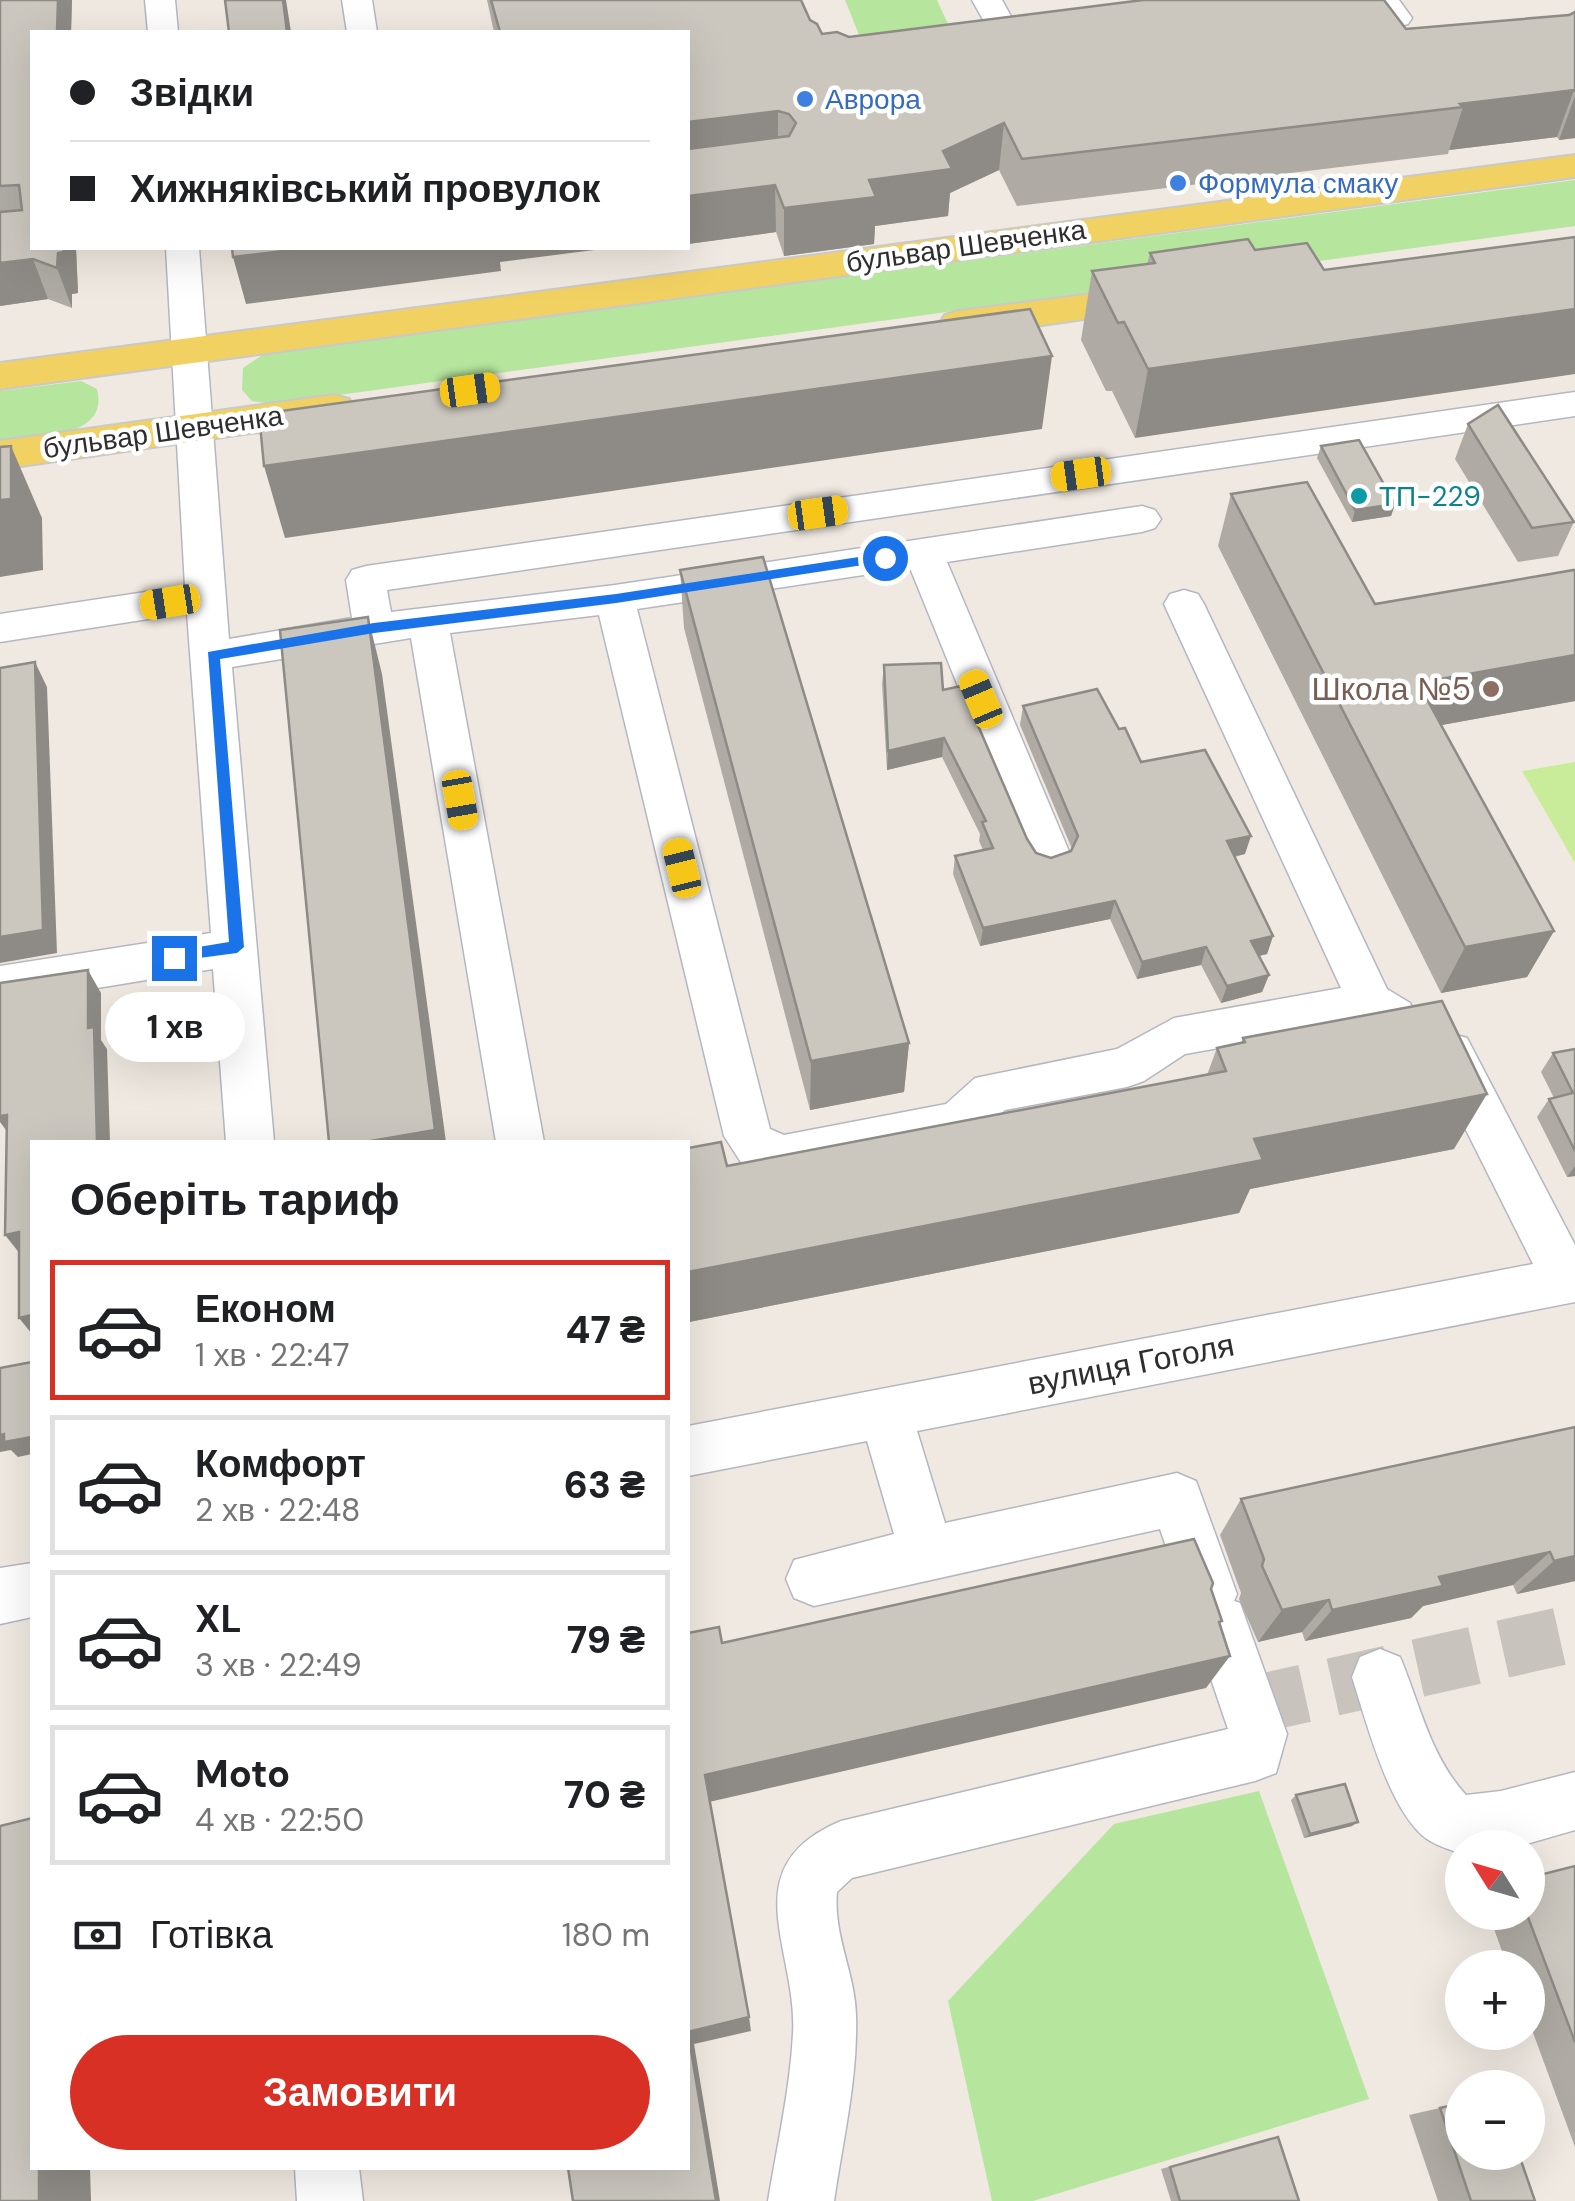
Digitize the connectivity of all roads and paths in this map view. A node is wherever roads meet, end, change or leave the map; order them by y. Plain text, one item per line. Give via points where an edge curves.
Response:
1 (160, 0) edge
2 (356, 0) edge
3 (987, 0) edge
4 (1245, 0) edge
5 (1398, 19) edge
6 (163, 30) edge
7 (362, 30) edge
8 (1049, 47) edge
9 (1015, 52) junction
10 (976, 56) edge
11 (1575, 166) edge
12 (182, 250) edge
13 (1204, 291) edge
14 (917, 330) edge
15 (189, 350) junction
16 (0, 376) edge
17 (372, 403) edge
18 (1575, 404) edge
19 (192, 428) junction
20 (0, 455) edge
21 (1142, 519) dead end
22 (923, 552) junction
23 (208, 596) junction
24 (616, 599) junction
25 (1184, 604) dead end
26 (428, 622) junction
27 (0, 628) edge
28 (374, 628) junction
29 (213, 656) junction
30 (1049, 856) edge
31 (237, 947) junction
32 (0, 985) edge
33 (1370, 1002) junction
34 (250, 1140) edge
35 (520, 1140) edge
36 (1571, 1279) edge
37 (885, 1412) junction
38 (690, 1450) edge
39 (927, 1554) junction
40 (814, 1578) dead end
41 (30, 1590) edge
42 (0, 1596) edge
43 (1380, 1677) dead end
44 (1575, 1801) edge
45 (327, 2170) edge
46 (330, 2201) edge
47 (802, 2201) edge

1 - 6 street
2 - 7 street
3 - 9 street
4 - 5 street via 1272,43
8 - 9 street
9 - 10 street
11 - 15 main road, бульвар Шевченка
12 - 15 street
13 - 14 main road
15 - 16 main road, бульвар Шевченка
15 - 19 street
17 - 19 main road, бульвар Шевченка
18 - 28 street via 366,580
19 - 20 main road, бульвар Шевченка
19 - 23 street
21 - 22 street
22 - 24 street
22 - 30 street
23 - 27 street
23 - 29 street
24 - 26 street
24 - 33 street via 748,1136 768,1155 952,1123 992,1092 1126,1066 1174,1037
25 - 33 street
26 - 28 street
26 - 35 street
28 - 29 street
29 - 31 street
31 - 32 street
31 - 34 street
33 - 36 street via 1448,1049
36 - 37 street, вулиця Гоголя
37 - 38 street, вулиця Гоголя
37 - 39 street
39 - 40 street
39 - 47 street via 1177,1499 1258,1734 1255,1752 825,1860 806,1892 825,2024
41 - 42 street
43 - 44 street via 1426,1795 1446,1819 1474,1824
45 - 46 street

